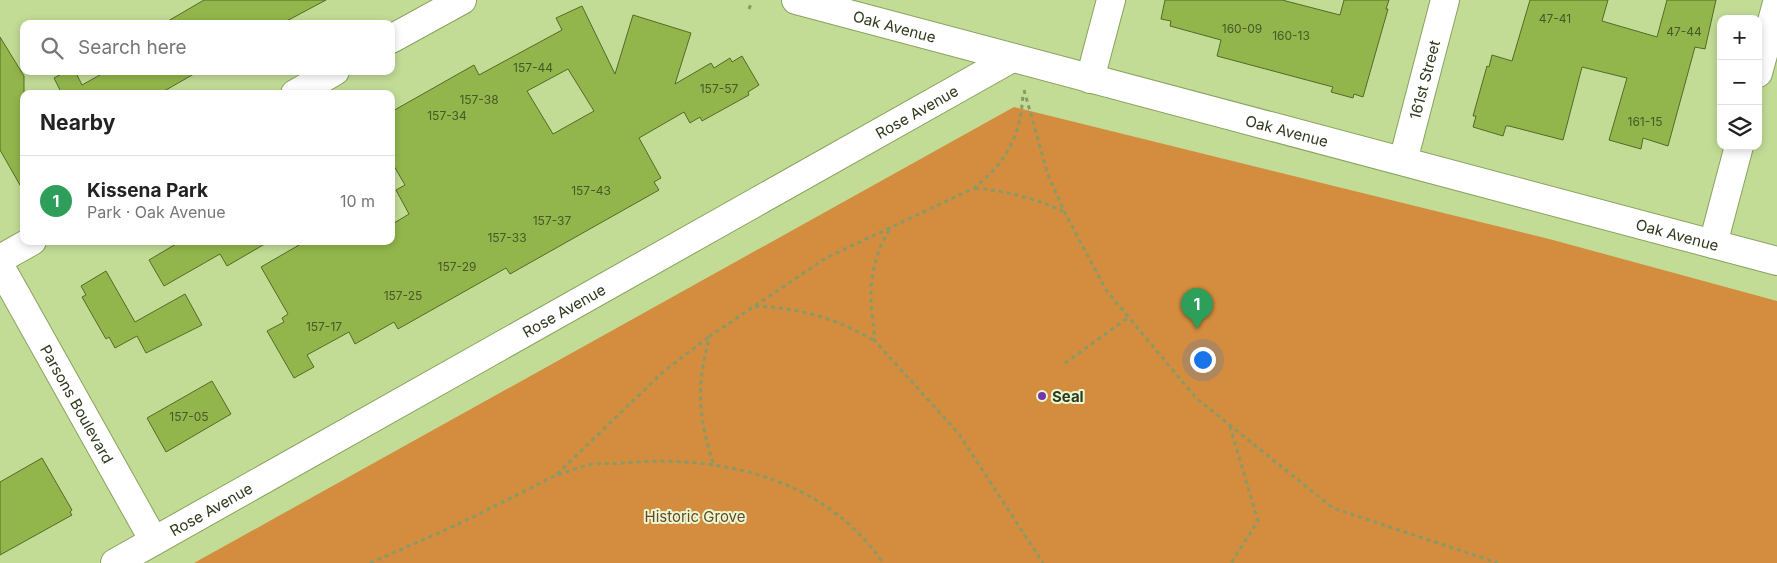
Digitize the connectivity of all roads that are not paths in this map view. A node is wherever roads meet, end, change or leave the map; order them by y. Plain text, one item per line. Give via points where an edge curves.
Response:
1 (796, 0) edge
2 (1111, 0) edge
3 (1445, 0) edge
4 (454, 2) edge
5 (1777, 3) edge
6 (395, 38) edge
7 (1012, 58) junction
8 (1762, 60) edge
9 (328, 75) edge
10 (1090, 79) junction
11 (301, 90) edge
12 (1738, 150) edge
13 (1403, 160) junction
14 (1713, 244) junction
15 (25, 245) edge
16 (0, 259) edge
17 (1777, 261) edge
18 (0, 266) edge
19 (154, 541) junction
20 (115, 563) edge

1 - 7 street, Oak Avenue
2 - 10 street
3 - 13 street, 161st Street
4 - 6 street
5 - 8 street
7 - 10 street, Oak Avenue
7 - 19 street, Rose Avenue
9 - 11 street
10 - 13 street, Oak Avenue
12 - 14 street
13 - 14 street, Oak Avenue
14 - 17 street, Oak Avenue
15 - 16 street
18 - 19 street, Parsons Boulevard
19 - 20 street, Rose Avenue

